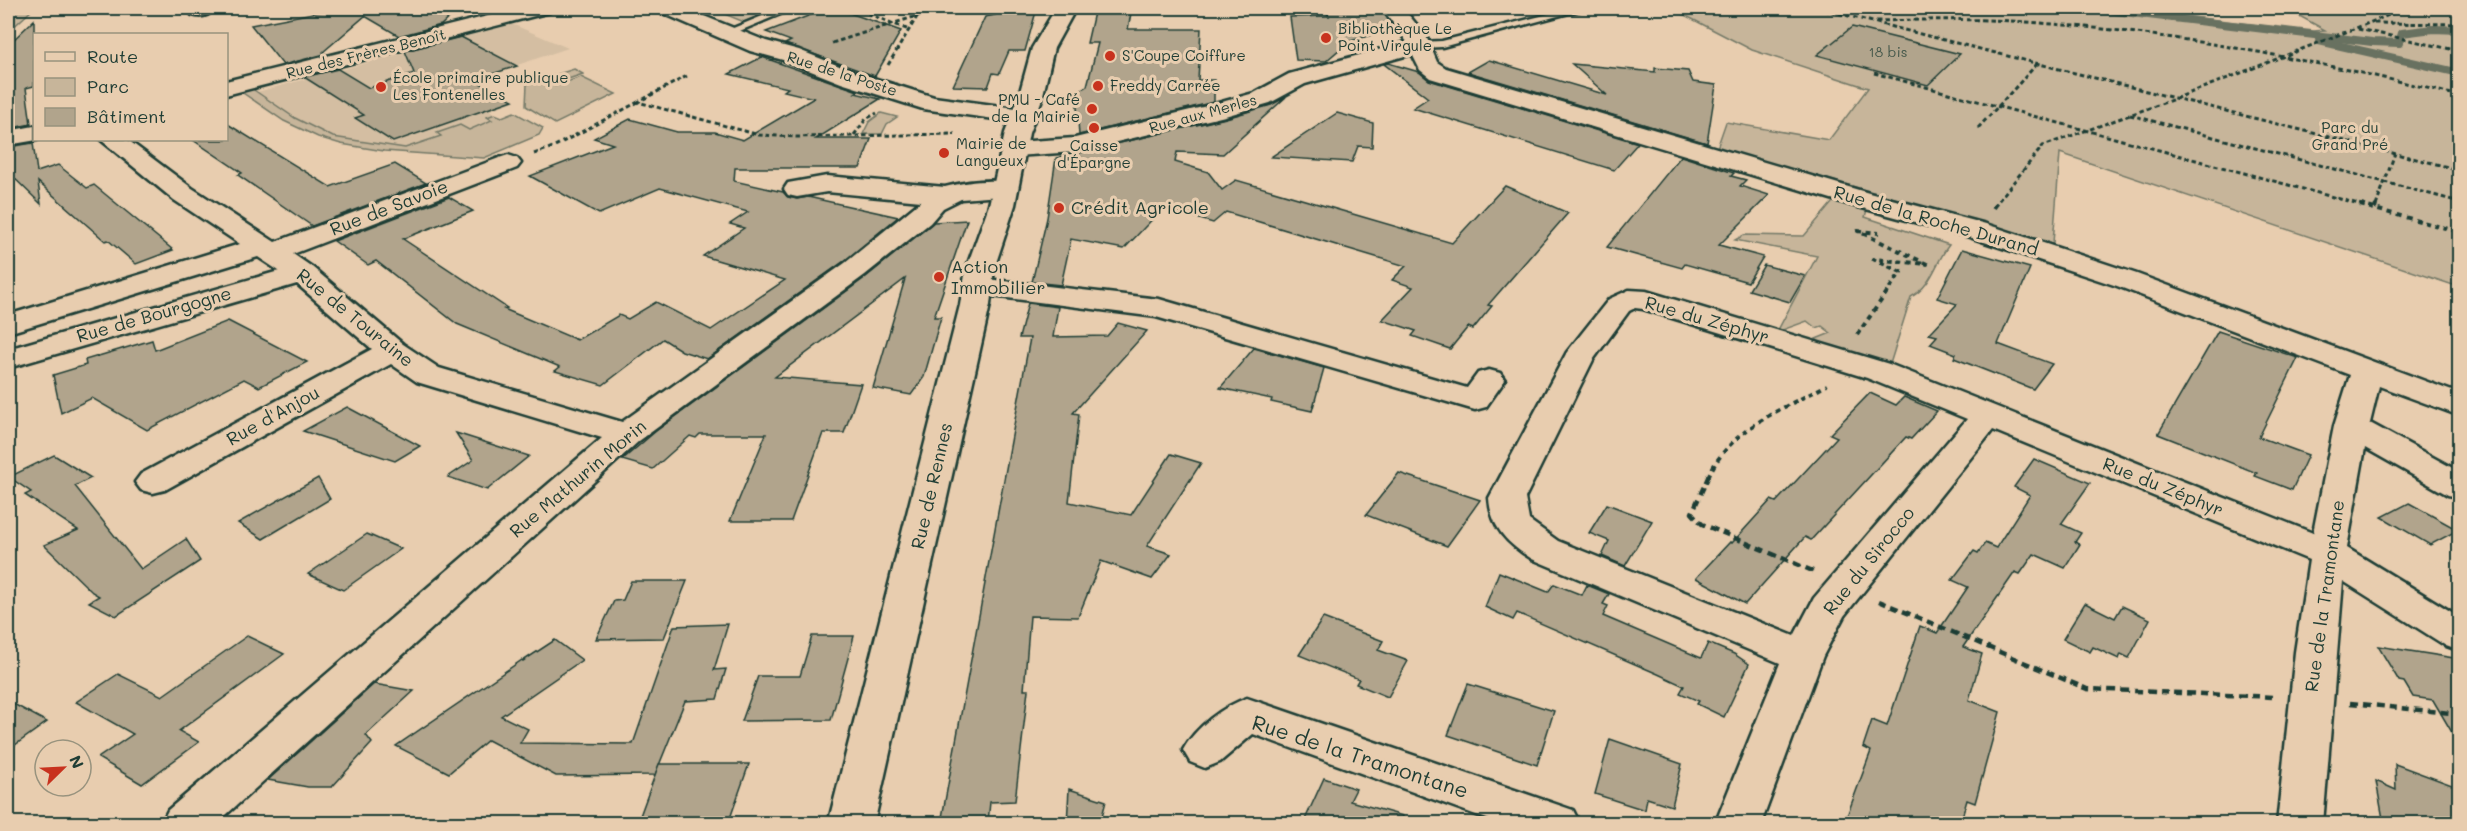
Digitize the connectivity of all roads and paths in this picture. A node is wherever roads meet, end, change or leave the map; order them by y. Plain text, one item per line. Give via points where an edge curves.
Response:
1 (543, 8) edge
2 (667, 8) edge
3 (790, 8) edge
4 (854, 8) edge
5 (942, 8) edge
6 (1066, 8) edge
7 (1392, 8) edge
8 (1817, 8) edge
9 (2407, 8) edge
10 (2431, 8) edge
11 (1575, 10) dead end
12 (919, 14) junction
13 (2460, 14) edge
14 (1873, 22) junction
15 (2370, 23) junction
16 (890, 24) junction
17 (2460, 24) edge
18 (2356, 29) junction
19 (909, 30) junction
20 (726, 33) junction
21 (1420, 45) junction
22 (2460, 51) edge
23 (791, 55) junction
24 (2284, 56) junction
25 (2038, 63) junction
26 (1874, 73) dead end
27 (687, 76) dead end
28 (876, 86) junction
29 (228, 87) edge
30 (2460, 96) edge
31 (2177, 98) junction
32 (638, 102) junction
33 (1998, 106) junction
34 (2128, 114) junction
35 (1023, 116) junction
36 (1978, 128) dead end
37 (2086, 130) junction
38 (33, 133) edge
39 (959, 134) dead end
40 (8, 138) edge
41 (114, 141) edge
42 (1015, 149) junction
43 (2395, 153) junction
44 (508, 163) joint
45 (2460, 170) edge
46 (2385, 183) junction
47 (797, 189) dead end
48 (1004, 189) junction
49 (945, 195) junction
50 (2460, 202) edge
51 (2375, 209) junction
52 (1976, 230) junction
53 (2460, 232) edge
54 (1889, 234) dead end
55 (267, 249) junction
56 (302, 273) junction
57 (978, 287) junction
58 (8, 324) edge
59 (392, 351) junction
60 (8, 359) edge
61 (1847, 360) junction
62 (2367, 371) junction
63 (1489, 381) dead end
64 (2460, 406) edge
65 (1988, 415) junction
66 (2351, 426) junction
67 (627, 434) junction
68 (153, 482) dead end
69 (2460, 487) edge
70 (2328, 554) junction
71 (1846, 586) junction
72 (2460, 636) edge
73 (1803, 656) junction
74 (2310, 699) junction
75 (2460, 714) edge
76 (1205, 750) dead end
77 (184, 824) edge
78 (851, 824) edge
79 (1557, 824) edge
80 (1738, 824) edge
81 (2300, 824) edge

1 - 29 street, Rue des Frères Benoît
2 - 20 street, Rue de la Poste
3 - 20 lane
4 - 16 path
5 - 12 path
6 - 35 street, Rue de Rennes via 1046,40
7 - 21 street, Rue de la Roche Durand
8 - 14 path
9 - 15 path
10 - 13 path
11 - 21 lane via 1442,44
12 - 16 path
12 - 19 path
14 - 24 path via 1974,19 2095,28
14 - 25 path
15 - 17 path
15 - 18 path
16 - 19 path
16 - 23 path
18 - 22 path
18 - 24 path
19 - 28 path
20 - 23 street, Rue de la Poste
21 - 42 street, Rue aux Merles via 1297,79 1262,98 1075,145
21 - 52 street, Rue de la Roche Durand via 1425,62 1438,73 1860,200
23 - 28 street, Rue de la Poste
24 - 30 path
24 - 31 path
25 - 31 path
25 - 33 path
26 - 33 path
27 - 32 path
28 - 35 street, Rue de la Poste via 932,105
31 - 34 path
31 - 43 path
32 - 39 path via 759,135
32 - 44 path via 553,147
33 - 36 path
33 - 37 path
34 - 37 path
34 - 46 path
35 - 42 street, Rue de Rennes
37 - 51 path
37 - 52 path via 2043,146
38 - 40 street
41 - 55 street, Rue de Touraine via 183,194
42 - 48 street, Rue de Rennes
43 - 45 path
43 - 46 path
44 - 55 street, Rue de Savoie
46 - 50 path
46 - 51 path
47 - 49 street via 827,184
48 - 49 street
48 - 57 street, Rue de Rennes
49 - 67 street, Rue Mathurin Morin via 855,269
51 - 53 path
52 - 62 street, Rue de la Roche Durand via 2127,280
54 - 61 path via 1858,231 1927,264 1873,259 1901,272
55 - 56 street, Rue de Touraine
55 - 58 street, Rue de Bourgogne
56 - 59 street, Rue de Touraine
56 - 60 street, Rue de Bourgogne
57 - 63 street via 1160,308 1475,400
57 - 78 street, Rue de Rennes
59 - 67 street, Rue de Touraine via 428,375
59 - 68 street, Rue d'Anjou
61 - 65 street, Rue du Zéphyr
61 - 71 path via 1826,387 1744,430 1712,468 1692,513 1702,524
61 - 73 street, Rue du Zéphyr via 1646,300 1629,299 1619,305 1578,359 1507,498 1513,526 1545,550
62 - 64 street, Rue de la Roche Durand
62 - 66 street, Rue de la Tramontane
65 - 70 street, Rue du Zéphyr
65 - 71 street, Rue du Sirocco
66 - 69 street
66 - 70 street, Rue de la Tramontane
67 - 77 street, Rue Mathurin Morin
70 - 72 street, Rue du Zéphyr
70 - 74 street, Rue de la Tramontane
71 - 73 street, Rue du Sirocco via 1828,608
71 - 74 path via 2086,689
73 - 80 street, Rue du Sirocco
74 - 75 path
74 - 81 street, Rue de la Tramontane
76 - 79 street, Rue de la Tramontane via 1247,716

